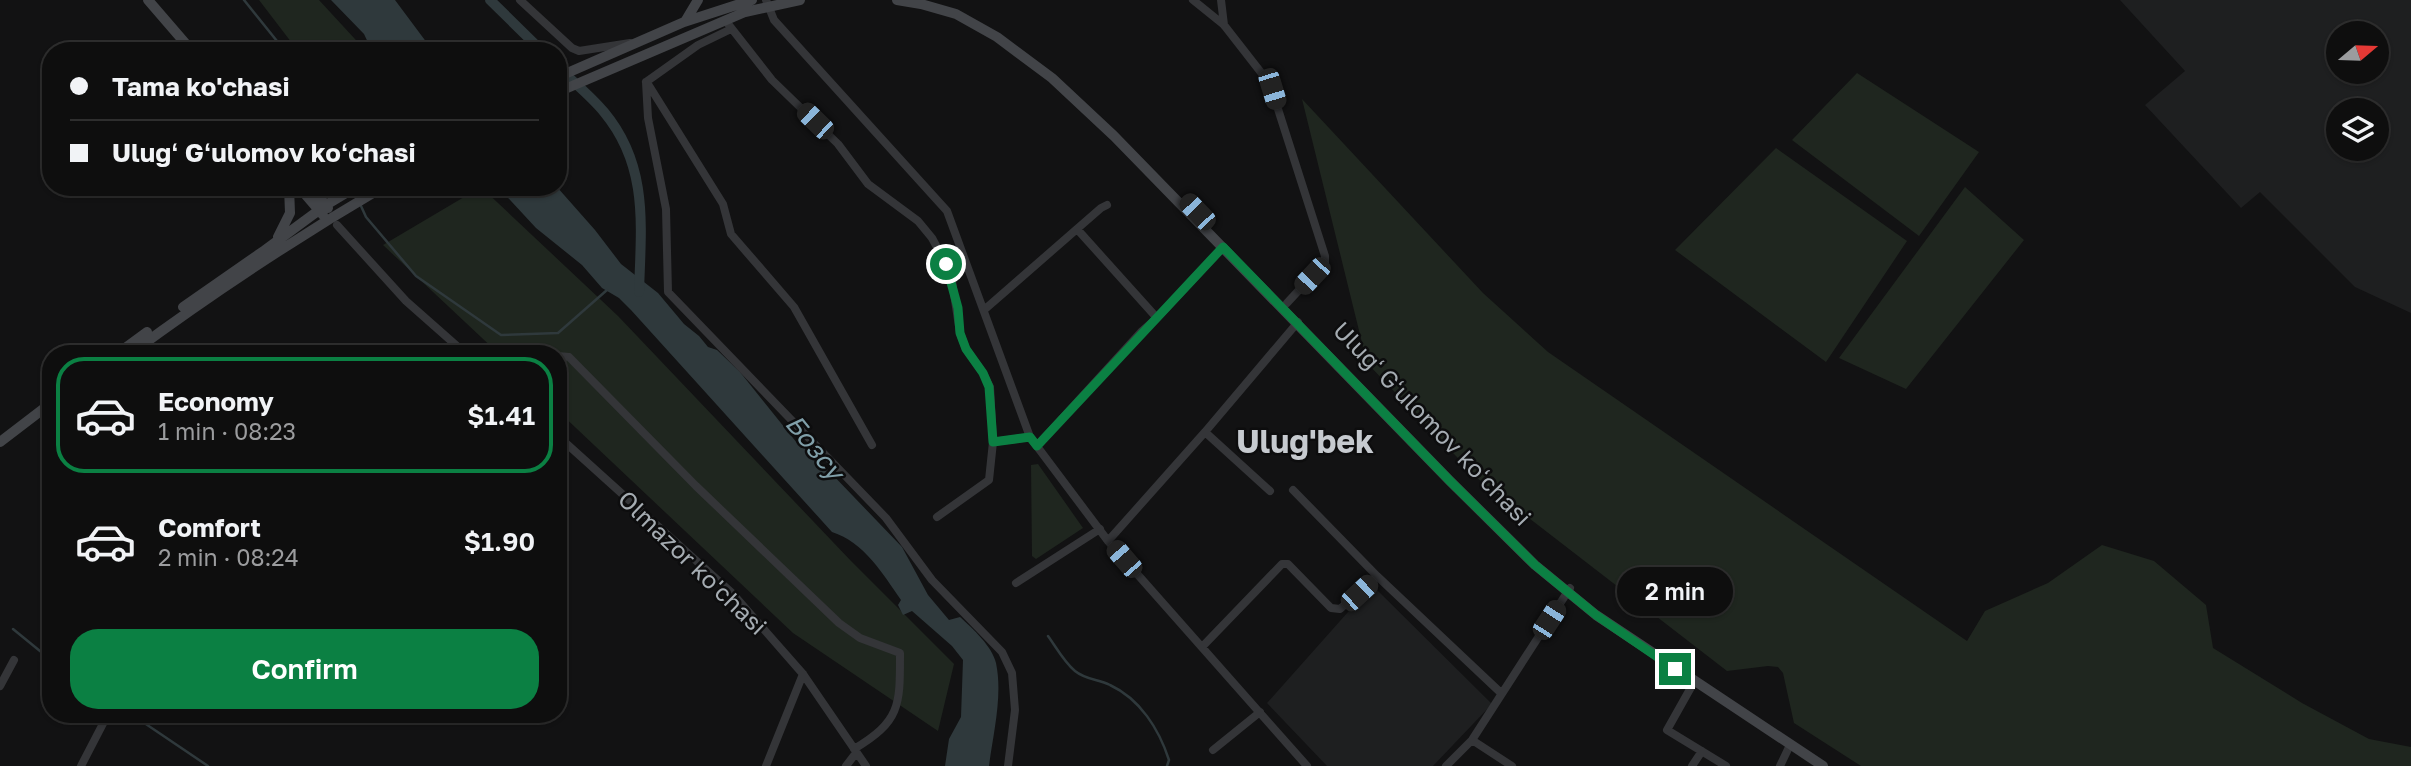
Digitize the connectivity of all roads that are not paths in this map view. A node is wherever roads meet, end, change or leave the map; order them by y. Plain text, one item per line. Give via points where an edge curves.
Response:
1 (139, 0) edge
2 (148, 0) edge
3 (520, 0) edge
4 (698, 0) edge
5 (752, 0) edge
6 (800, 0) edge
7 (897, 0) edge
8 (933, 0) edge
9 (1193, 0) edge
10 (1222, 0) edge
11 (767, 3) edge
12 (716, 5) edge
13 (684, 22) junction
14 (728, 25) junction
15 (1224, 26) junction
16 (175, 42) edge
17 (184, 42) edge
18 (566, 42) edge
19 (635, 42) junction
20 (567, 43) edge
21 (567, 73) edge
22 (646, 82) junction
23 (567, 88) edge
24 (290, 196) edge
25 (309, 196) edge
26 (316, 196) edge
27 (341, 196) edge
28 (368, 196) edge
29 (1107, 205) dead end
30 (322, 207) junction
31 (333, 220) junction
32 (1077, 229) junction
33 (1223, 247) junction
34 (265, 250) junction
35 (1287, 303) junction
36 (984, 310) junction
37 (1157, 318) junction
38 (1297, 322) junction
39 (130, 345) edge
40 (142, 345) edge
41 (456, 345) edge
42 (567, 357) edge
43 (42, 410) edge
44 (42, 419) edge
45 (1205, 432) junction
46 (1030, 437) junction
47 (0, 442) edge
48 (993, 442) junction
49 (567, 444) edge
50 (872, 445) dead end
51 (1037, 446) junction
52 (0, 451) edge
53 (1293, 490) dead end
54 (1270, 491) dead end
55 (937, 517) dead end
56 (1100, 529) junction
57 (1108, 541) junction
58 (1377, 576) junction
59 (1016, 583) dead end
60 (1569, 590) junction
61 (1202, 647) junction
62 (14, 660) dead end
63 (803, 674) junction
64 (1694, 682) junction
65 (0, 686) edge
66 (1501, 693) junction
67 (1260, 712) junction
68 (103, 723) edge
69 (1472, 740) junction
70 (1790, 745) junction
71 (1213, 750) dead end
72 (855, 751) junction
73 (1702, 751) junction
74 (80, 766) edge
75 (766, 766) edge
76 (846, 766) edge
77 (866, 766) edge
78 (1007, 766) edge
79 (1307, 766) edge
80 (1446, 766) edge
81 (1513, 766) edge
82 (1692, 766) edge
83 (1725, 766) edge
84 (1780, 766) edge
85 (1823, 766) edge
86 (1832, 766) edge

1 - 16 main road
2 - 17 main road
3 - 18 street
4 - 13 main road
5 - 12 main road
6 - 11 main road
7 - 33 main road, Ulugʻ Gʻulomov koʻchasi via 956,14 1034,63 1105,127
8 - 35 main road, Ulugʻ Gʻulomov koʻchasi via 979,20 1056,74 1108,120
9 - 15 street
10 - 15 street
11 - 14 main road
11 - 36 street via 774,20 947,211
12 - 13 main road
12 - 14 main road
13 - 19 main road
14 - 22 street
14 - 23 main road
14 - 48 street via 772,80 838,144 868,184 918,221 932,238 952,281 966,349 989,387
15 - 35 street via 1270,84 1325,256 1325,262
19 - 20 street via 579,51
19 - 21 main road
22 - 50 street via 723,204 731,234 794,307
22 - 78 street via 648,118 666,209 668,292 886,517 932,580 1002,652 1012,673 1015,710
24 - 34 main road via 288,220
25 - 30 main road
26 - 30 main road
27 - 30 main road
28 - 31 main road
29 - 32 street
30 - 31 main road
30 - 34 main road
31 - 40 main road
31 - 41 street via 406,301
32 - 36 street
32 - 37 street
33 - 37 street
33 - 38 main road, Ulugʻ Gʻulomov koʻchasi
34 - 39 main road
35 - 60 main road, Ulugʻ Gʻulomov koʻchasi via 1454,478
36 - 46 street
37 - 51 street
38 - 45 street
38 - 60 main road, Ulugʻ Gʻulomov koʻchasi via 1535,565
42 - 72 street via 839,623 860,638 900,653 900,686 889,724
43 - 47 main road
44 - 52 main road
45 - 54 street
45 - 57 street
46 - 48 street
46 - 51 street
48 - 55 street via 989,480
49 - 63 street, Olmazor ko'chasi via 732,593
51 - 56 street
53 - 58 street
56 - 57 street
56 - 59 street
57 - 61 street
58 - 61 street via 1335,609 1288,564 1282,564
58 - 66 street
60 - 64 main road, Ulugʻ Gʻulomov koʻchasi
60 - 66 street
60 - 86 main road, Ulugʻ Gʻulomov koʻchasi
61 - 67 street
62 - 65 street
63 - 72 street, Olmazor ko'chasi
63 - 75 street
64 - 70 main road, Ulugʻ Gʻulomov koʻchasi
64 - 73 street via 1667,730
66 - 69 street
67 - 71 street
67 - 79 street
68 - 74 street
69 - 80 street
69 - 81 street
70 - 84 street
70 - 85 main road, Ulugʻ Gʻulomov koʻchasi
72 - 76 street
72 - 77 street, Olmazor ko'chasi
73 - 82 street
73 - 83 street

